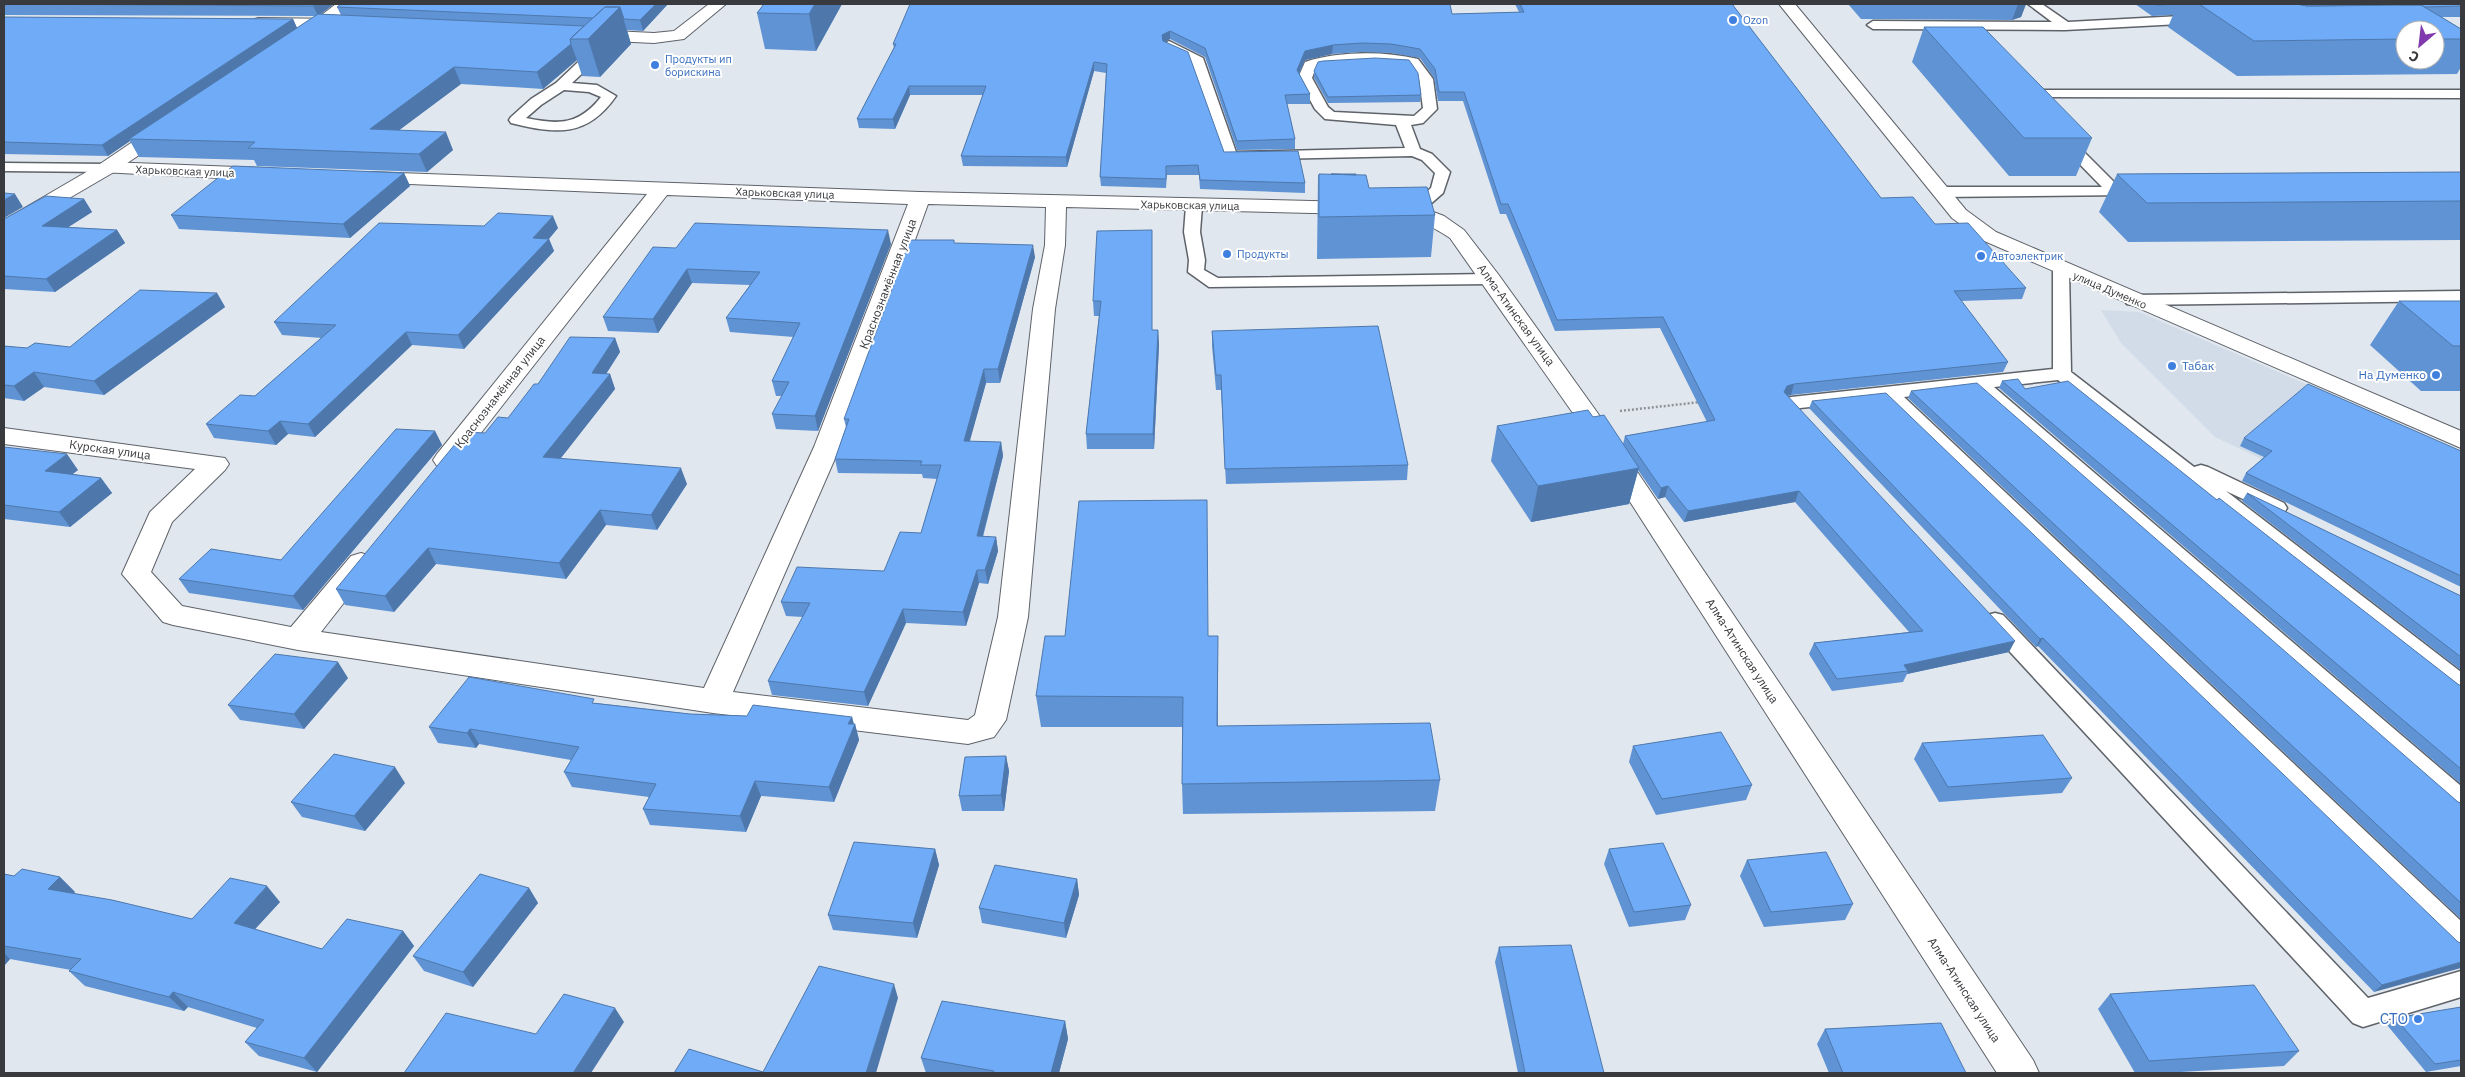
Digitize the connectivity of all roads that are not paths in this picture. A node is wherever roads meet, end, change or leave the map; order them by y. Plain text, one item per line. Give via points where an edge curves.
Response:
1 (346, 4) edge
2 (718, 4) edge
3 (1787, 4) edge
4 (2034, 4) edge
5 (2213, 18) dead end
6 (243, 23) edge
7 (322, 23) junction
8 (361, 25) edge
9 (1873, 25) dead end
10 (2065, 26) junction
11 (575, 34) edge
12 (614, 36) junction
13 (291, 45) edge
14 (1170, 45) edge
15 (561, 86) junction
16 (2461, 94) edge
17 (2033, 108) edge
18 (179, 120) edge
19 (1402, 121) junction
20 (2054, 129) edge
21 (1414, 152) junction
22 (4, 168) edge
23 (106, 168) junction
24 (285, 175) edge
25 (354, 178) edge
26 (661, 189) junction
27 (1940, 192) junction
28 (2115, 192) junction
29 (2135, 192) edge
30 (920, 198) junction
31 (1056, 202) junction
32 (1194, 206) junction
33 (1413, 211) junction
34 (4, 228) edge
35 (1457, 234) joint
36 (2061, 269) junction
37 (1490, 279) junction
38 (2461, 296) edge
39 (2132, 300) junction
40 (2062, 374) junction
41 (1978, 383) junction
42 (1888, 392) junction
43 (1812, 424) edge
44 (4, 436) edge
45 (2461, 440) edge
46 (2161, 451) junction
47 (428, 481) edge
48 (2293, 516) edge
49 (373, 549) edge
50 (1982, 606) edge
51 (298, 639) junction
52 (2461, 685) edge
53 (713, 701) junction
54 (2461, 801) edge
55 (2461, 939) edge
56 (2461, 984) edge
57 (2019, 1073) edge

1 - 7 street
2 - 12 street via 678,36
3 - 27 street, улица Думенко
4 - 10 lane
5 - 10 lane
6 - 7 street
7 - 8 street
7 - 13 street
9 - 10 lane
11 - 12 street
12 - 15 lane
14 - 21 lane via 1196,58 1230,157
15 - 15 lane via 536,102 516,120 553,128 586,121 601,109 609,96 592,88
16 - 17 lane via 2019,94
18 - 23 street, Харьковская улица
19 - 19 lane via 1330,116 1322,109 1305,78 1310,65 1318,61 1344,60 1413,62 1426,79 1430,109 1418,120
19 - 21 lane
20 - 28 lane
21 - 33 lane via 1427,157 1443,172 1438,190
22 - 23 lane, Харьковская улица
23 - 24 street, Харьковская улица
23 - 34 street, Харьковская улица
25 - 26 street, Харьковская улица
26 - 30 street, Харьковская улица
26 - 47 street, Краснознамённая улица
27 - 28 lane
27 - 36 street, улица Думенко via 1974,226
28 - 29 lane
30 - 31 street, Харьковская улица
30 - 53 street, Краснознамённая улица via 827,447
31 - 32 street, Харьковская улица
31 - 53 street via 1055,245 1044,309 1013,617 990,720 983,728 968,732
32 - 33 street, Харьковская улица
32 - 37 lane via 1192,232 1196,272 1215,283
33 - 35 street, Харьковская улица via 1436,220
35 - 37 street, Алма-Атинская улица
36 - 39 street, улица Думенко
36 - 40 lane
37 - 57 street, Алма-Атинская улица via 1590,420
38 - 39 lane
39 - 45 street, улица Думенко
40 - 41 lane
40 - 46 lane
41 - 42 lane
41 - 54 lane
42 - 43 lane via 1791,403
42 - 55 lane
44 - 51 street, Курская улица via 216,464 160,518 136,574 173,615
46 - 48 lane
46 - 52 lane
49 - 51 street
50 - 56 lane via 2363,1013
51 - 53 street

